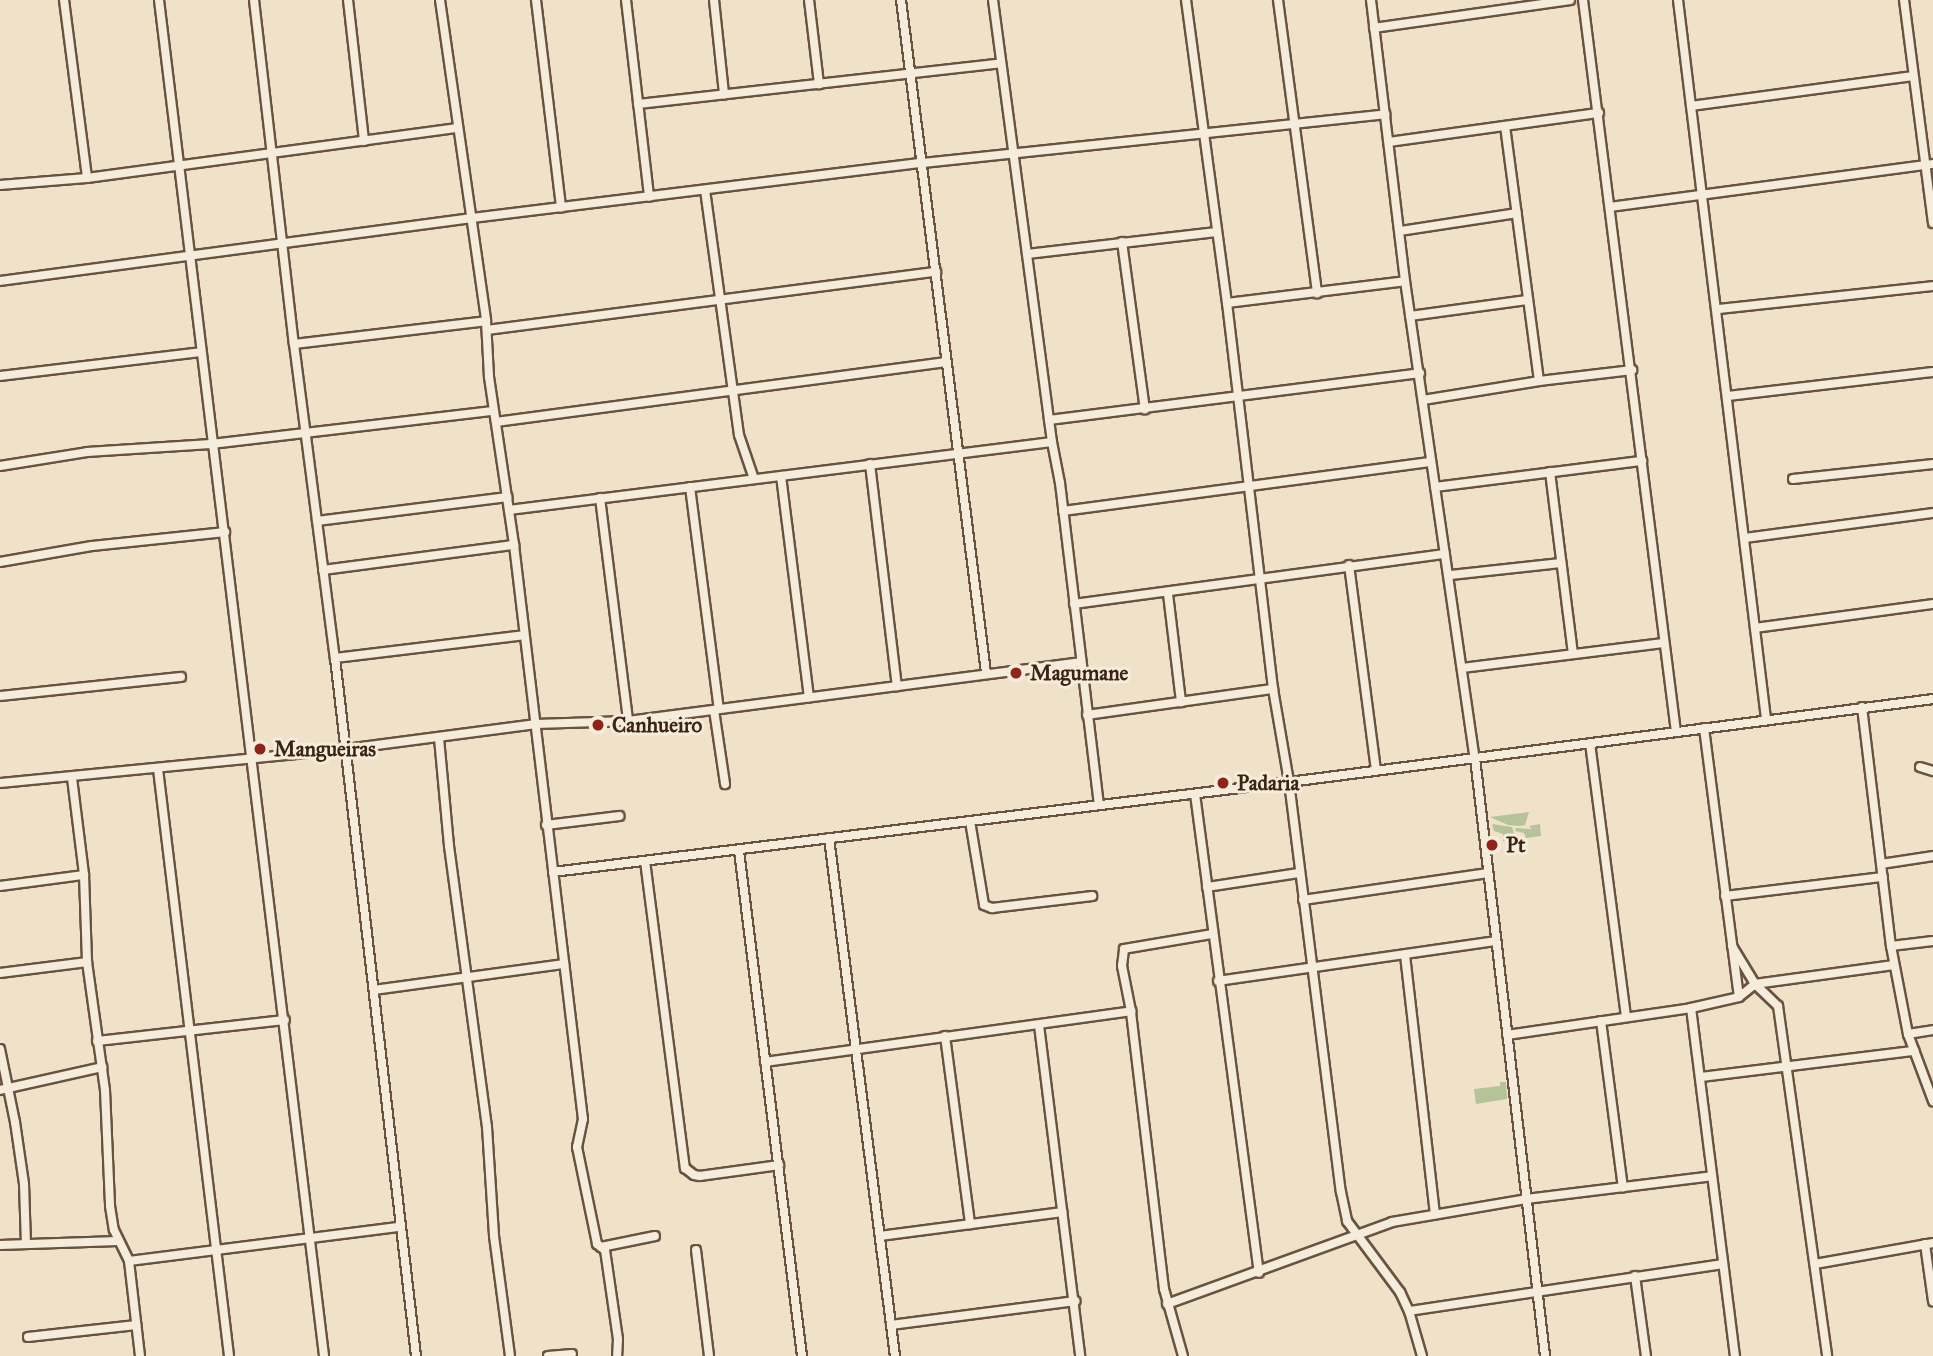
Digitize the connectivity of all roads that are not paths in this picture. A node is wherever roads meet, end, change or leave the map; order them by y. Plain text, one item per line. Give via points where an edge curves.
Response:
1 (64, 0) edge
2 (159, 0) edge
3 (254, 0) edge
4 (348, 0) edge
5 (440, 0) edge
6 (536, 0) edge
7 (626, 0) edge
8 (715, 0) edge
9 (809, 0) edge
10 (901, 0) edge
11 (993, 0) edge
12 (1186, 0) edge
13 (1279, 0) edge
14 (1371, 0) edge
15 (1570, 0) edge
16 (1583, 0) edge
17 (1678, 0) edge
18 (1904, 0) edge
19 (1374, 28) junction
20 (1002, 63) junction
21 (910, 72) junction
22 (1913, 76) junction
23 (819, 84) junction
24 (724, 94) junction
25 (638, 104) junction
26 (1691, 106) junction
27 (1599, 113) junction
28 (1385, 114) junction
29 (1296, 124) junction
30 (1505, 125) junction
31 (458, 128) junction
32 (1204, 132) junction
33 (364, 141) junction
34 (1389, 142) junction
35 (273, 153) junction
36 (1014, 154) junction
37 (922, 163) junction
38 (180, 165) junction
39 (1929, 165) edge
40 (88, 178) junction
41 (0, 185) edge
42 (705, 190) junction
43 (1703, 194) junction
44 (649, 197) junction
45 (561, 207) junction
46 (1610, 207) junction
47 (1517, 213) junction
48 (472, 218) junction
49 (1933, 223) edge
50 (1400, 231) junction
51 (1217, 232) junction
52 (1122, 242) junction
53 (283, 245) junction
54 (1027, 254) junction
55 (190, 258) junction
56 (936, 272) junction
57 (0, 281) edge
58 (1405, 281) junction
59 (1933, 286) edge
60 (1318, 293) junction
61 (722, 300) junction
62 (1527, 300) junction
63 (1227, 303) junction
64 (1717, 309) junction
65 (1410, 316) junction
66 (486, 321) junction
67 (487, 330) junction
68 (294, 344) junction
69 (201, 352) junction
70 (947, 362) junction
71 (1632, 370) junction
72 (1933, 372) edge
73 (1420, 373) junction
74 (0, 376) edge
75 (1539, 381) junction
76 (734, 390) junction
77 (1238, 396) junction
78 (1728, 396) junction
79 (1423, 400) junction
80 (1145, 409) junction
81 (494, 411) junction
82 (1049, 420) junction
83 (496, 422) junction
84 (305, 434) junction
85 (1052, 442) junction
86 (211, 444) junction
87 (959, 453) junction
88 (1642, 461) junction
89 (1430, 462) junction
90 (870, 464) junction
91 (1933, 464) edge
92 (0, 466) edge
93 (1550, 472) junction
94 (781, 476) junction
95 (754, 479) junction
96 (1793, 479) dead end
97 (690, 487) junction
98 (1250, 487) junction
99 (1435, 487) junction
100 (507, 497) junction
101 (600, 498) junction
102 (509, 510) junction
103 (1063, 511) junction
104 (1933, 513) edge
105 (317, 521) junction
106 (225, 532) junction
107 (1745, 538) junction
108 (514, 545) junction
109 (1445, 554) junction
110 (0, 562) edge
111 (1561, 563) junction
112 (1349, 565) junction
113 (323, 570) junction
114 (1450, 575) junction
115 (1261, 579) junction
116 (1168, 594) junction
117 (1074, 604) junction
118 (1933, 604) edge
119 (1755, 628) junction
120 (524, 635) junction
121 (1663, 643) junction
122 (1573, 654) junction
123 (335, 658) junction
124 (1080, 662) junction
125 (1462, 668) junction
126 (986, 673) junction
127 (181, 677) dead end
128 (897, 686) junction
129 (1273, 689) junction
130 (0, 696) edge
131 (809, 697) junction
132 (1933, 699) edge
133 (1181, 702) junction
134 (1862, 707) junction
135 (717, 709) junction
136 (1087, 715) junction
137 (1766, 719) junction
138 (628, 721) junction
139 (536, 724) junction
140 (1704, 728) junction
141 (1676, 732) junction
142 (439, 738) junction
143 (1590, 743) junction
144 (346, 749) junction
145 (252, 758) junction
146 (1475, 758) junction
147 (1920, 767) dead end
148 (159, 769) junction
149 (1376, 769) junction
150 (1933, 771) edge
151 (72, 778) junction
152 (1289, 782) junction
153 (0, 783) edge
154 (725, 784) dead end
155 (1195, 794) junction
156 (1099, 805) junction
157 (620, 816) dead end
158 (970, 821) junction
159 (546, 825) junction
160 (829, 838) junction
161 (739, 850) junction
162 (1933, 856) edge
163 (645, 861) junction
164 (1881, 864) junction
165 (553, 872) junction
166 (1298, 873) junction
167 (1488, 873) junction
168 (84, 875) junction
169 (1883, 877) junction
170 (0, 886) edge
171 (1207, 887) junction
172 (1092, 895) dead end
173 (1726, 896) junction
174 (1303, 900) junction
175 (1212, 934) junction
176 (1496, 941) junction
177 (1933, 941) edge
178 (1732, 946) junction
179 (1891, 946) junction
180 (1405, 955) junction
181 (87, 962) junction
182 (564, 964) junction
183 (1895, 965) junction
184 (1311, 968) junction
185 (0, 973) edge
186 (466, 978) junction
187 (1218, 981) junction
188 (1755, 985) junction
189 (374, 990) junction
190 (1738, 997) junction
191 (1691, 1008) junction
192 (1130, 1012) junction
193 (1626, 1017) junction
194 (285, 1020) junction
195 (1601, 1021) junction
196 (1040, 1025) junction
197 (1933, 1030) edge
198 (190, 1031) junction
199 (1908, 1034) junction
200 (1507, 1035) junction
201 (944, 1036) junction
202 (97, 1041) junction
203 (0, 1049) edge
204 (858, 1050) junction
205 (1914, 1051) junction
206 (765, 1062) junction
207 (102, 1066) junction
208 (1787, 1068) junction
209 (1701, 1077) junction
210 (4, 1089) edge
211 (1933, 1101) edge
212 (779, 1165) junction
213 (1712, 1176) junction
214 (1623, 1188) junction
215 (1526, 1199) junction
216 (1062, 1212) junction
217 (1435, 1214) junction
218 (970, 1224) junction
219 (400, 1227) junction
220 (655, 1236) dead end
221 (880, 1236) junction
222 (1357, 1236) junction
223 (310, 1237) junction
224 (118, 1241) junction
225 (26, 1244) junction
226 (1929, 1244) edge
227 (0, 1245) edge
228 (601, 1247) junction
229 (215, 1250) junction
230 (696, 1250) dead end
231 (128, 1261) junction
232 (1723, 1264) junction
233 (1815, 1264) junction
234 (1259, 1273) junction
235 (1635, 1276) junction
236 (1537, 1291) junction
237 (1075, 1301) junction
238 (1933, 1301) edge
239 (1167, 1304) junction
240 (1409, 1311) junction
241 (136, 1325) junction
242 (891, 1325) junction
243 (28, 1337) dead end
244 (572, 1354) dead end
245 (140, 1356) edge
246 (229, 1356) edge
247 (324, 1356) edge
248 (416, 1356) edge
249 (510, 1356) edge
250 (548, 1356) edge
251 (617, 1356) edge
252 (709, 1356) edge
253 (803, 1356) edge
254 (895, 1356) edge
255 (1080, 1356) edge
256 (1183, 1356) edge
257 (1422, 1356) edge
258 (1545, 1356) edge
259 (1646, 1356) edge
260 (1735, 1356) edge
261 (1827, 1356) edge

1 - 40 street
2 - 38 street
3 - 35 street
4 - 33 street
5 - 31 street
6 - 45 street
7 - 25 street
8 - 24 street
9 - 23 street
10 - 21 street
11 - 20 street
12 - 32 street
13 - 29 street
14 - 19 street
15 - 19 street
16 - 27 street
17 - 26 street
18 - 22 street
19 - 28 street
20 - 21 street
20 - 36 street
21 - 23 street
21 - 37 street
22 - 26 street
22 - 39 street
23 - 24 street
24 - 25 street
25 - 44 street
26 - 43 street
27 - 30 street
27 - 46 street
28 - 29 street
28 - 34 street
29 - 32 street
29 - 60 street
30 - 34 street
30 - 47 street
31 - 33 street
31 - 48 street
32 - 36 street
32 - 51 street
33 - 35 street
34 - 50 street
35 - 38 street
35 - 53 street
36 - 37 street
36 - 54 street
37 - 42 street
37 - 56 street
38 - 40 street
38 - 55 street
39 - 43 street
39 - 49 street
40 - 41 street
42 - 44 street
42 - 61 street
43 - 46 street
43 - 64 street
44 - 45 street
45 - 48 street
46 - 71 street
47 - 50 street
47 - 62 street
48 - 53 street
48 - 66 street
50 - 58 street
51 - 52 street
51 - 63 street
52 - 54 street
52 - 80 street
53 - 55 street
53 - 68 street
54 - 82 street
55 - 57 street
55 - 69 street
56 - 61 street
56 - 70 street
58 - 60 street
58 - 65 street
59 - 64 street
60 - 63 street
61 - 67 street
61 - 76 street
62 - 65 street
62 - 75 street
63 - 77 street
64 - 78 street
65 - 73 street
66 - 67 street
66 - 68 street
67 - 81 street
68 - 84 street
69 - 74 street
69 - 86 street
70 - 76 street
70 - 87 street
71 - 75 street
71 - 88 street
72 - 78 street
73 - 77 street
73 - 79 street
75 - 79 street
76 - 83 street
76 - 95 street via 739,435
77 - 80 street
77 - 98 street
78 - 107 street
79 - 89 street
80 - 82 street
81 - 83 street
81 - 84 street
82 - 85 street
83 - 100 street
84 - 86 street
84 - 105 street
85 - 87 street
85 - 103 street
86 - 92 street via 87,452
86 - 106 street
87 - 90 street
87 - 126 street
88 - 93 street
88 - 121 street
89 - 98 street
89 - 99 street
90 - 94 street
90 - 128 street
91 - 96 street
93 - 99 street
93 - 111 street
94 - 95 street
94 - 131 street
95 - 97 street
97 - 101 street
97 - 135 street
98 - 103 street
98 - 115 street
99 - 109 street
100 - 102 street
100 - 105 street
101 - 102 street
101 - 138 street
102 - 108 street
103 - 117 street
104 - 107 street
105 - 113 street
106 - 110 street via 92,546
106 - 145 street
107 - 119 street
108 - 113 street
108 - 120 street
109 - 112 street
109 - 114 street
111 - 114 street
111 - 122 street
112 - 115 street
112 - 149 street
113 - 123 street
114 - 125 street
115 - 116 street
115 - 129 street
116 - 117 street
116 - 133 street
117 - 124 street
118 - 119 street
119 - 137 street
120 - 123 street
120 - 139 street
121 - 122 street
121 - 141 street
122 - 125 street
123 - 144 street
124 - 126 street
124 - 136 street
125 - 146 street
126 - 128 street
127 - 130 street
128 - 131 street
129 - 133 street
129 - 152 street
131 - 135 street
132 - 134 street
133 - 136 street
134 - 137 street
134 - 164 street
135 - 138 street
135 - 154 street
136 - 156 street
137 - 140 street
138 - 139 street
139 - 142 street
139 - 159 street
140 - 141 street
140 - 173 street
141 - 143 street
142 - 144 street
142 - 186 street
143 - 146 street
143 - 193 street
144 - 145 street
144 - 189 street
145 - 148 street
145 - 194 street
146 - 149 street
146 - 167 street
147 - 150 street
148 - 151 street
148 - 198 street
149 - 152 street
151 - 153 street
151 - 168 street
152 - 155 street
152 - 166 street
155 - 156 street
155 - 171 street
156 - 158 street
157 - 159 street
158 - 160 street
158 - 172 street via 984,905 992,908
159 - 165 street
160 - 161 street
160 - 204 street
161 - 163 street
161 - 206 street
162 - 164 street
163 - 165 street
163 - 212 street via 685,1168 700,1175
164 - 169 street
165 - 182 street
166 - 171 street
166 - 174 street
167 - 174 street
167 - 176 street
168 - 170 street
168 - 181 street
169 - 173 street
169 - 179 street
171 - 175 street
173 - 178 street
174 - 184 street
175 - 187 street
175 - 192 street via 1124,949 1122,966
176 - 180 street
176 - 200 street
177 - 179 street
178 - 188 street
178 - 190 street
179 - 183 street
180 - 184 street
180 - 217 street
181 - 185 street
181 - 202 street
182 - 186 street
182 - 228 street via 583,1119 577,1147
183 - 188 street
183 - 199 street
184 - 187 street
184 - 222 street via 1341,1192 1347,1221
186 - 189 street
186 - 249 street via 487,1127 494,1236
187 - 234 street
188 - 190 street
188 - 208 street via 1778,1006
189 - 219 street
190 - 191 street
191 - 193 street
191 - 209 street
192 - 196 street
192 - 239 street
193 - 195 street
194 - 198 street
194 - 223 street
195 - 200 street
195 - 214 street
196 - 201 street
196 - 216 street
197 - 199 street
198 - 202 street
198 - 229 street
199 - 205 street
200 - 215 street
201 - 204 street
201 - 218 street
202 - 207 street
203 - 210 street
204 - 206 street
204 - 221 street
205 - 208 street
205 - 211 street
206 - 212 street
207 - 210 street
207 - 224 street via 110,1206
208 - 209 street
208 - 233 street
209 - 213 street
210 - 225 street via 23,1184
212 - 253 street
213 - 214 street
213 - 232 street
214 - 215 street
215 - 217 street
215 - 236 street
216 - 218 street
216 - 237 street
217 - 222 street via 1383,1224
218 - 221 street
219 - 223 street
219 - 248 street
220 - 228 street
221 - 242 street
222 - 234 street
222 - 240 street via 1394,1283
223 - 229 street
223 - 247 street
224 - 225 street
224 - 231 street
225 - 227 street
226 - 233 street
226 - 238 street
228 - 251 street via 612,1296
229 - 231 street
229 - 246 street
230 - 252 street
231 - 241 street
232 - 235 street
232 - 260 street
233 - 261 street
234 - 239 street
235 - 236 street
235 - 259 street
236 - 240 street
236 - 258 street
237 - 242 street
237 - 255 street
239 - 256 street
240 - 257 street
241 - 243 street
241 - 245 street
242 - 254 street
244 - 250 street

